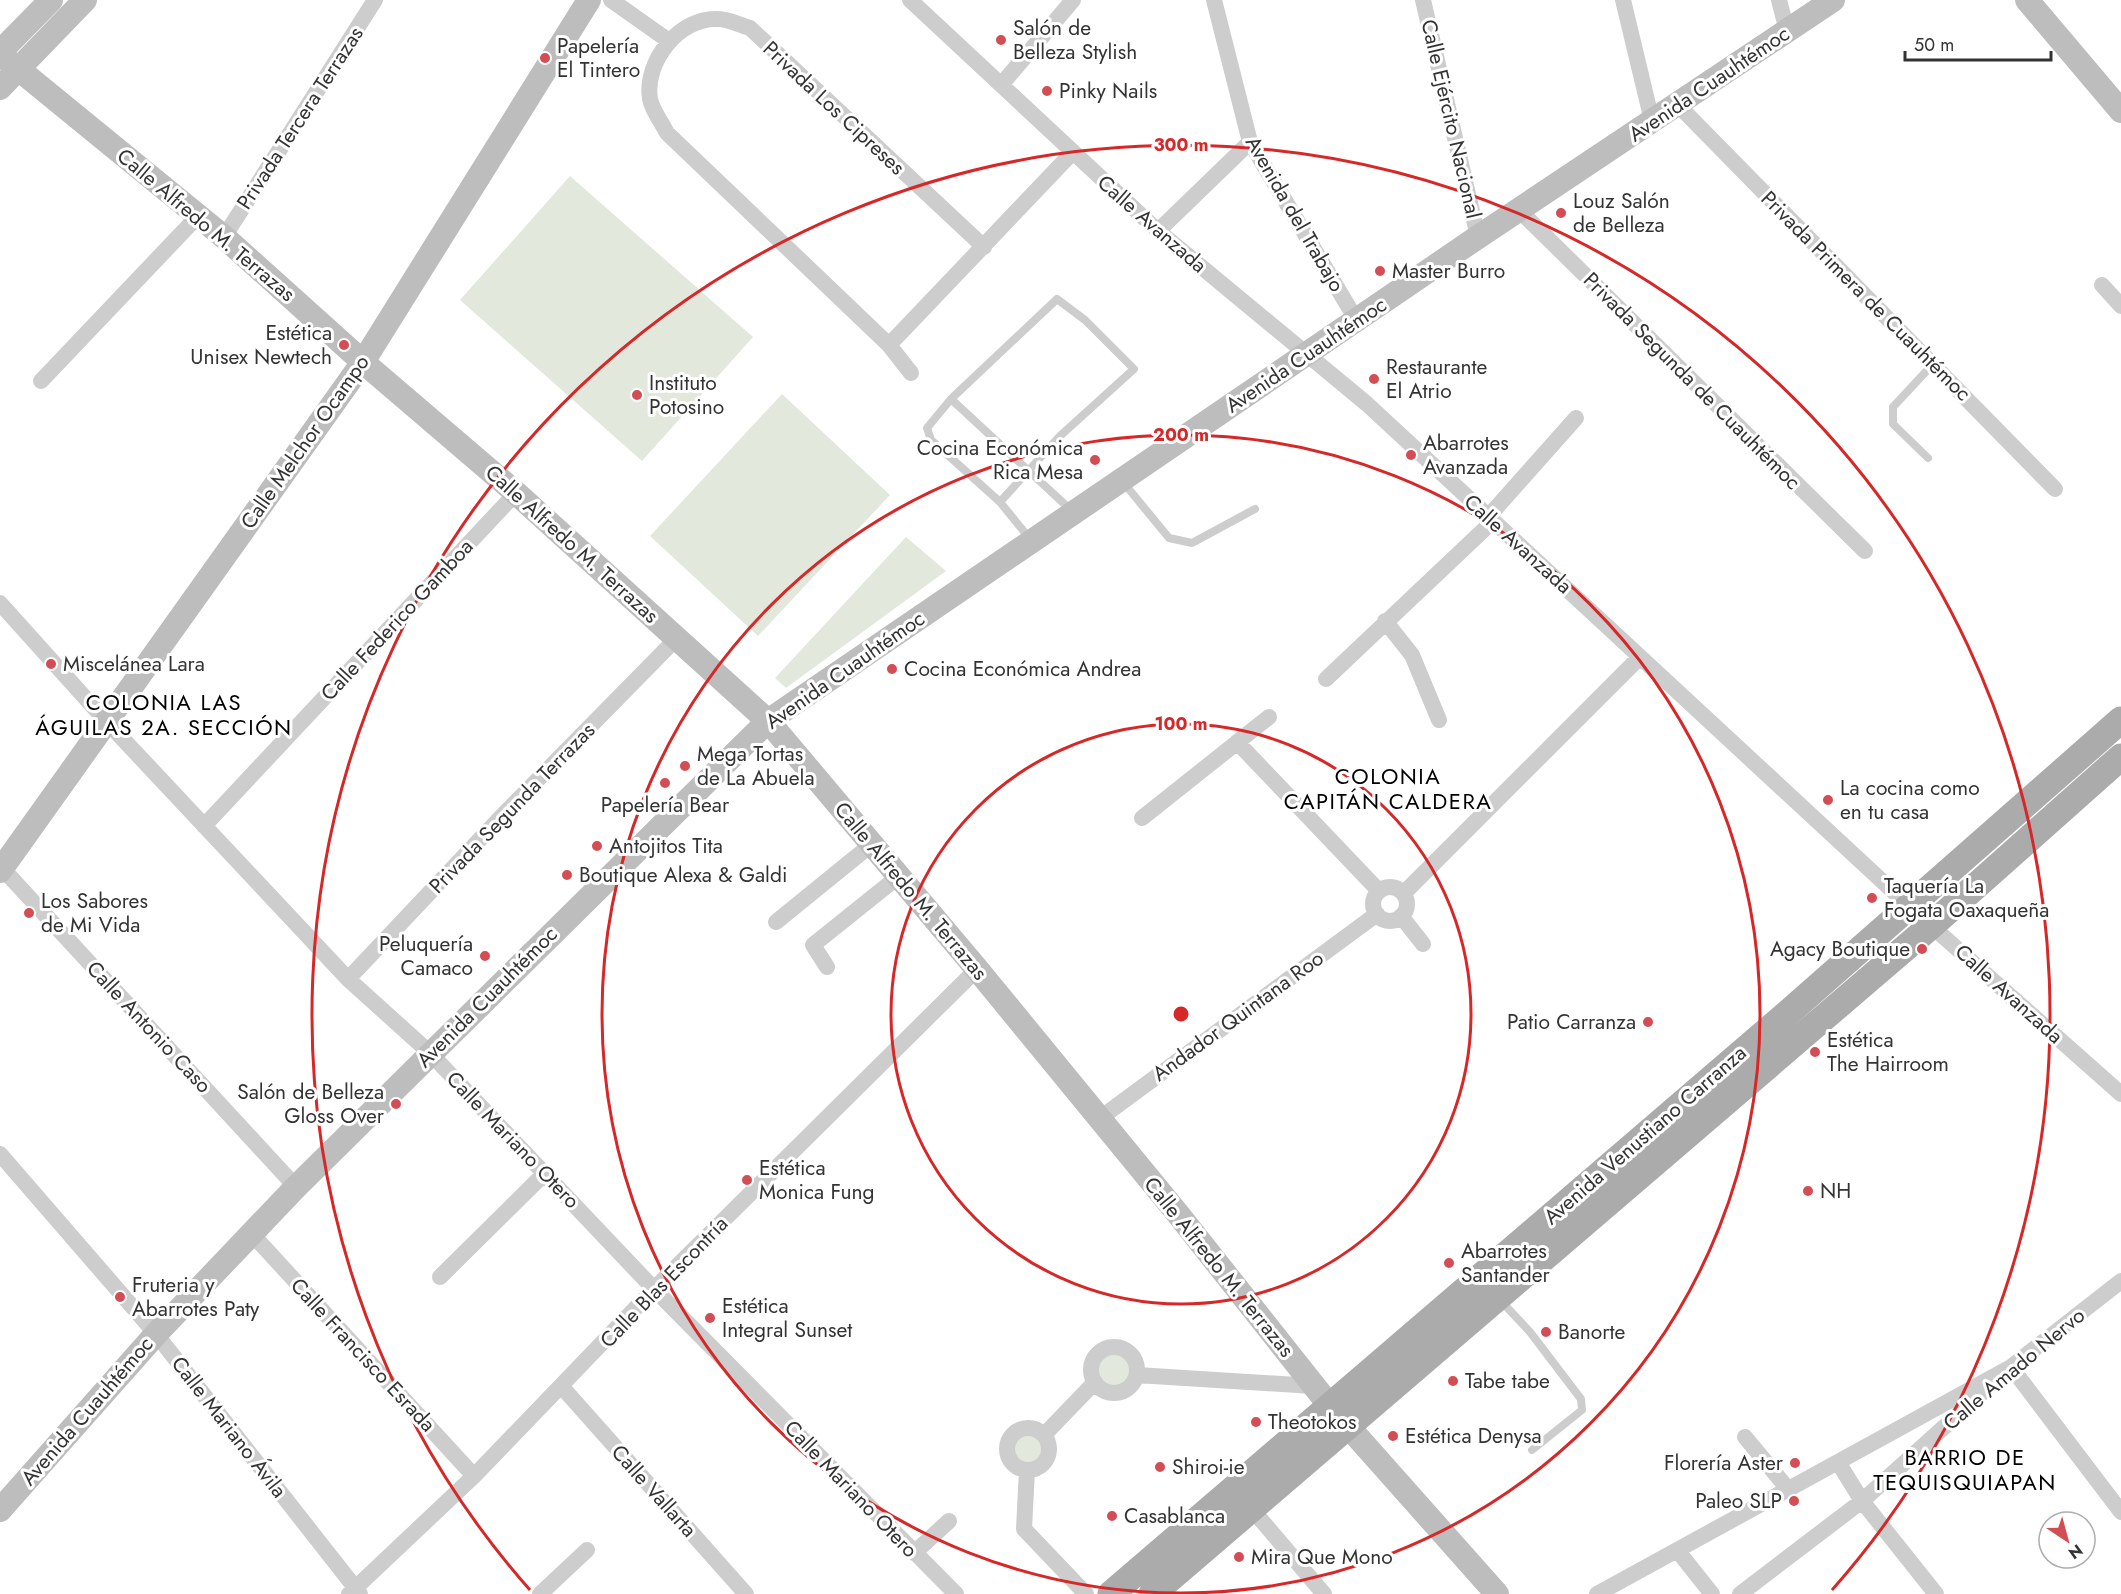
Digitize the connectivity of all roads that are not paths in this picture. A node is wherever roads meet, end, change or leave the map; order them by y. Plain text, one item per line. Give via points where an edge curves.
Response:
1 (51, 0) edge
2 (85, 0) edge
3 (375, 0) edge
4 (589, 0) edge
5 (611, 0) edge
6 (910, 0) edge
7 (1073, 0) edge
8 (1214, 0) edge
9 (1423, 0) edge
10 (1623, 0) edge
11 (1779, 0) edge
12 (1833, 0) edge
13 (2027, 0) edge
14 (1786, 31) junction
15 (669, 41) junction
16 (6, 58) edge
17 (1001, 85) junction
18 (0, 88) edge
19 (1677, 104) junction
20 (2121, 111) edge
21 (1652, 122) junction
22 (1250, 142) junction
23 (1072, 153) junction
24 (1519, 210) junction
25 (198, 216) junction
26 (1158, 231) junction
27 (224, 237) junction
28 (1478, 237) junction
29 (984, 247) junction
30 (2102, 285) dead end
31 (2121, 306) edge
32 (1357, 321) junction
33 (890, 345) junction
34 (1306, 355) junction
35 (363, 362) junction
36 (1933, 364) junction
37 (911, 373) dead end
38 (40, 381) dead end
39 (951, 399) junction
40 (1576, 418) dead end
41 (1928, 458) dead end
42 (1029, 468) junction
43 (1122, 481) junction
44 (2055, 489) dead end
45 (516, 493) junction
46 (1000, 501) junction
47 (1255, 509) dead end
48 (1074, 513) junction
49 (1490, 520) junction
50 (1032, 542) junction
51 (1865, 551) dead end
52 (0, 603) edge
53 (1385, 621) junction
54 (677, 638) junction
55 (1639, 658) junction
56 (1326, 680) dead end
57 (1269, 717) dead end
58 (1439, 720) dead end
59 (2121, 720) edge
60 (106, 721) junction
61 (768, 721) junction
62 (1237, 742) junction
63 (2117, 767) edge
64 (1142, 818) dead end
65 (204, 826) junction
66 (872, 844) junction
67 (1, 869) edge
68 (899, 876) junction
69 (1378, 891) junction
70 (1404, 893) junction
71 (1909, 906) junction
72 (1377, 914) junction
73 (1401, 916) junction
74 (776, 922) dead end
75 (1932, 925) junction
76 (1423, 944) dead end
77 (827, 968) dead end
78 (978, 969) junction
79 (348, 979) junction
80 (430, 1053) junction
81 (2121, 1094) edge
82 (1099, 1119) junction
83 (0, 1154) edge
84 (545, 1173) junction
85 (296, 1187) junction
86 (252, 1234) junction
87 (440, 1277) dead end
88 (2121, 1281) edge
89 (654, 1290) junction
90 (1498, 1298) junction
91 (156, 1334) junction
92 (2012, 1367) junction
93 (1137, 1375) junction
94 (1095, 1382) junction
95 (562, 1387) junction
96 (1330, 1406) junction
97 (1044, 1435) junction
98 (1745, 1437) dead end
99 (1533, 1450) dead end
100 (1838, 1462) junction
101 (1027, 1470) junction
102 (474, 1476) junction
103 (1788, 1489) junction
104 (1862, 1500) junction
105 (1251, 1508) junction
106 (0, 1510) edge
107 (2121, 1512) edge
108 (949, 1521) dead end
109 (587, 1550) dead end
110 (1677, 1550) junction
111 (914, 1553) junction
112 (355, 1592) edge
113 (540, 1594) edge
114 (746, 1594) edge
115 (956, 1594) edge
116 (1086, 1594) edge
117 (1111, 1594) edge
118 (1152, 1594) edge
119 (1324, 1594) edge
120 (1497, 1594) edge
121 (1597, 1594) edge
122 (1712, 1594) edge
123 (1740, 1594) edge
124 (1936, 1594) edge

1 - 16 street
2 - 16 street
3 - 27 street, Privada Tercera Terrazas
4 - 35 street, Calle Melchor Ocampo
5 - 15 street
6 - 17 street, Calle Avanzada
7 - 17 street
8 - 22 street, Avenida del Trabajo
9 - 28 street, Calle Ejército Nacional
10 - 21 street
11 - 14 street
12 - 14 street, Avenida Cuauhtémoc
13 - 20 street
14 - 19 street, Avenida Cuauhtémoc
15 - 29 street, Privada Los Cipreses via 693,25 718,19 750,28
15 - 33 street, Privada Los Cipreses via 654,63 650,99 667,133
16 - 18 street
16 - 25 street, Calle Alfredo M. Terrazas
17 - 23 street, Calle Avanzada
19 - 21 street, Avenida Cuauhtémoc
19 - 36 street, Privada Primera de Cuauhtémoc
21 - 24 street, Avenida Cuauhtémoc
22 - 26 street
22 - 32 street, Avenida del Trabajo
23 - 26 street, Calle Avanzada
23 - 29 street
24 - 28 street, Avenida Cuauhtémoc
24 - 51 street, Privada Segunda de Cuauhtémoc
25 - 27 street, Calle Alfredo M. Terrazas
25 - 38 street
26 - 34 street, Calle Avanzada
27 - 35 street, Calle Alfredo M. Terrazas
28 - 32 street, Avenida Cuauhtémoc
29 - 33 street
30 - 31 street
32 - 34 street, Avenida Cuauhtémoc
33 - 37 street, Privada Los Cipreses
34 - 43 street, Avenida Cuauhtémoc
34 - 49 street, Calle Avanzada via 1367,404
35 - 45 street, Calle Alfredo M. Terrazas
35 - 60 street, Calle Melchor Ocampo
36 - 41 lane via 1893,407 1893,424
36 - 44 street, Privada Primera de Cuauhtémoc
39 - 42 lane
39 - 42 lane via 1057,299 1085,320 1134,369
39 - 46 lane via 927,428 931,440
40 - 49 street
42 - 46 lane
42 - 48 lane
43 - 47 lane via 1169,538 1192,543
43 - 48 street, Avenida Cuauhtémoc
45 - 54 street, Calle Alfredo M. Terrazas
45 - 65 street, Calle Federico Gamboa
46 - 50 lane
48 - 50 street, Avenida Cuauhtémoc
49 - 53 street
49 - 55 street, Calle Avanzada via 1555,576
50 - 61 street, Avenida Cuauhtémoc
52 - 60 street, Calle Mariano Otero
53 - 56 street
53 - 58 street via 1412,655
54 - 61 street, Calle Alfredo M. Terrazas
54 - 79 street, Privada Segunda Terrazas
55 - 70 street
55 - 71 street, Calle Avanzada
57 - 62 street
59 - 71 main road, Avenida Venustiano Carranza
60 - 65 street, Calle Mariano Otero
60 - 67 street, Calle Melchor Ocampo
61 - 66 street, Calle Alfredo M. Terrazas
61 - 80 street, Avenida Cuauhtémoc
62 - 64 street
62 - 69 street
63 - 75 main road, Avenida Venustiano Carranza
65 - 79 street, Calle Mariano Otero
66 - 68 street, Calle Alfredo M. Terrazas
66 - 74 street
67 - 85 street, Calle Antonio Caso
68 - 77 street via 813,945
68 - 78 street, Calle Alfredo M. Terrazas
69 - 70 street via 1391,886
69 - 72 street via 1373,902
70 - 73 street via 1407,905
71 - 75 street, Calle Avanzada
71 - 96 main road, Avenida Venustiano Carranza
72 - 73 street via 1388,920
72 - 82 street, Andador Quintana Roo
73 - 76 street
75 - 81 street, Calle Avanzada
75 - 90 main road, Avenida Venustiano Carranza
78 - 82 street, Calle Alfredo M. Terrazas
78 - 89 street, Calle Blas Escontría
79 - 80 street, Calle Mariano Otero
80 - 84 street, Calle Mariano Otero
80 - 85 street, Avenida Cuauhtémoc
82 - 96 street, Calle Alfredo M. Terrazas
83 - 91 street, Calle Mariano Ávila
84 - 87 street
84 - 89 street, Calle Mariano Otero
85 - 86 street, Avenida Cuauhtémoc
86 - 91 street, Avenida Cuauhtémoc
86 - 102 street, Calle Francisco Esrada
88 - 92 street, Calle Amado Nervo
89 - 95 street, Calle Blas Escontría
89 - 111 street, Calle Mariano Otero
90 - 96 main road, Avenida Venustiano Carranza
90 - 99 lane via 1530,1332 1581,1399 1582,1410
91 - 106 street, Avenida Cuauhtémoc
91 - 112 street, Calle Mariano Ávila
92 - 100 street
92 - 104 street, Calle Amado Nervo
92 - 107 street
93 - 94 street via 1129,1388 1114,1393
93 - 94 street via 1131,1354 1111,1347 1103,1349 1093,1360
93 - 96 street
94 - 97 street
95 - 102 street, Calle Blas Escontría
95 - 114 street, Calle Vallarta
96 - 105 main road, Avenida Venustiano Carranza
96 - 117 main road, Avenida Venustiano Carranza
96 - 120 street, Calle Alfredo M. Terrazas
97 - 101 street via 1048,1454 1040,1466
97 - 101 street via 1025,1428 1009,1440 1010,1460
98 - 103 street
100 - 103 street
100 - 104 street
101 - 116 street via 1024,1529
102 - 112 street, Calle Blas Escontría
103 - 110 street
104 - 123 street, Calle Amado Nervo
104 - 124 street
105 - 118 main road, Avenida Venustiano Carranza
105 - 119 street
108 - 111 street
109 - 113 street
110 - 121 street
110 - 122 street
111 - 115 street, Calle Mariano Otero

